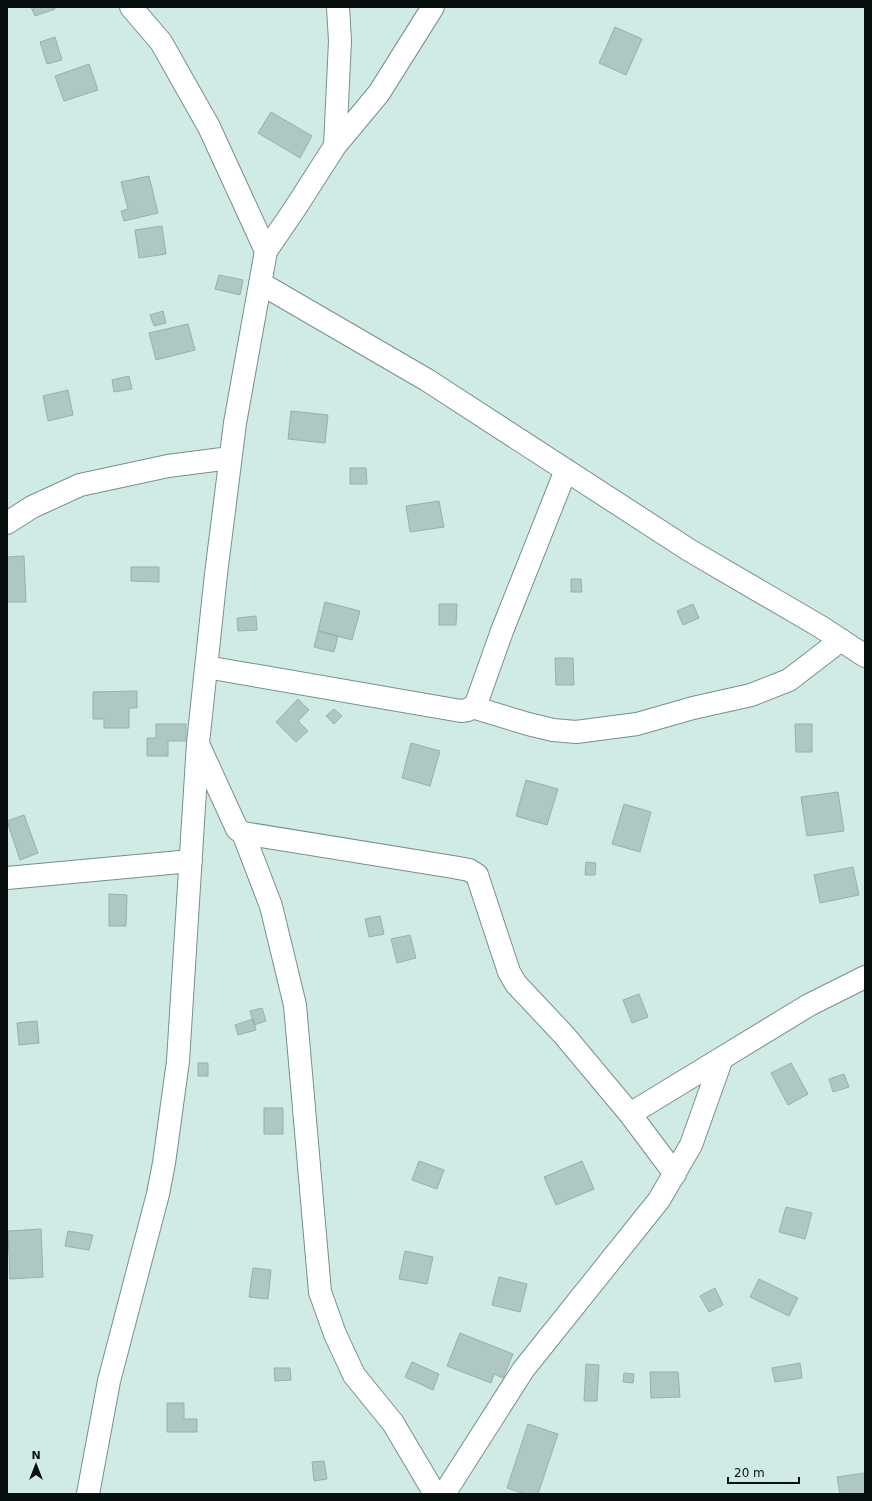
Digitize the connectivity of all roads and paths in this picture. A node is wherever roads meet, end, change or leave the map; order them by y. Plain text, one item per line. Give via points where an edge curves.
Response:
1 (131, 7) edge
2 (338, 7) edge
3 (433, 7) edge
4 (335, 146) junction
5 (266, 251) junction
6 (260, 283) junction
7 (230, 458) junction
8 (566, 470) junction
9 (7, 523) edge
10 (841, 640) junction
11 (865, 656) edge
12 (206, 667) junction
13 (472, 707) junction
14 (198, 743) junction
15 (243, 834) junction
16 (190, 861) junction
17 (7, 878) edge
18 (865, 977) edge
19 (722, 1058) junction
20 (630, 1114) junction
21 (674, 1174) junction
22 (88, 1494) edge
23 (435, 1494) edge
24 (444, 1494) edge

1 - 5 street via 162,42 209,127
2 - 4 street via 340,41
3 - 4 street via 379,93
4 - 5 street
5 - 6 street
6 - 7 street
6 - 8 street via 427,380
7 - 9 street via 168,466 80,485 32,506
7 - 12 street
8 - 10 street via 689,550
8 - 13 street via 476,704
10 - 11 street
10 - 13 street via 789,680 752,695 637,724 576,732 553,730
12 - 13 street via 461,711
12 - 14 street
14 - 15 street via 237,829
14 - 16 street
15 - 20 street via 453,867 468,870 477,876 509,972 516,984 564,1035
15 - 23 street via 271,906 295,1005 320,1292 354,1376 393,1423
16 - 17 street
16 - 22 street via 178,1061 164,1163 109,1381
18 - 19 street via 809,1005
19 - 20 street
19 - 21 street via 690,1145
20 - 21 street
21 - 24 street via 659,1200 523,1370

